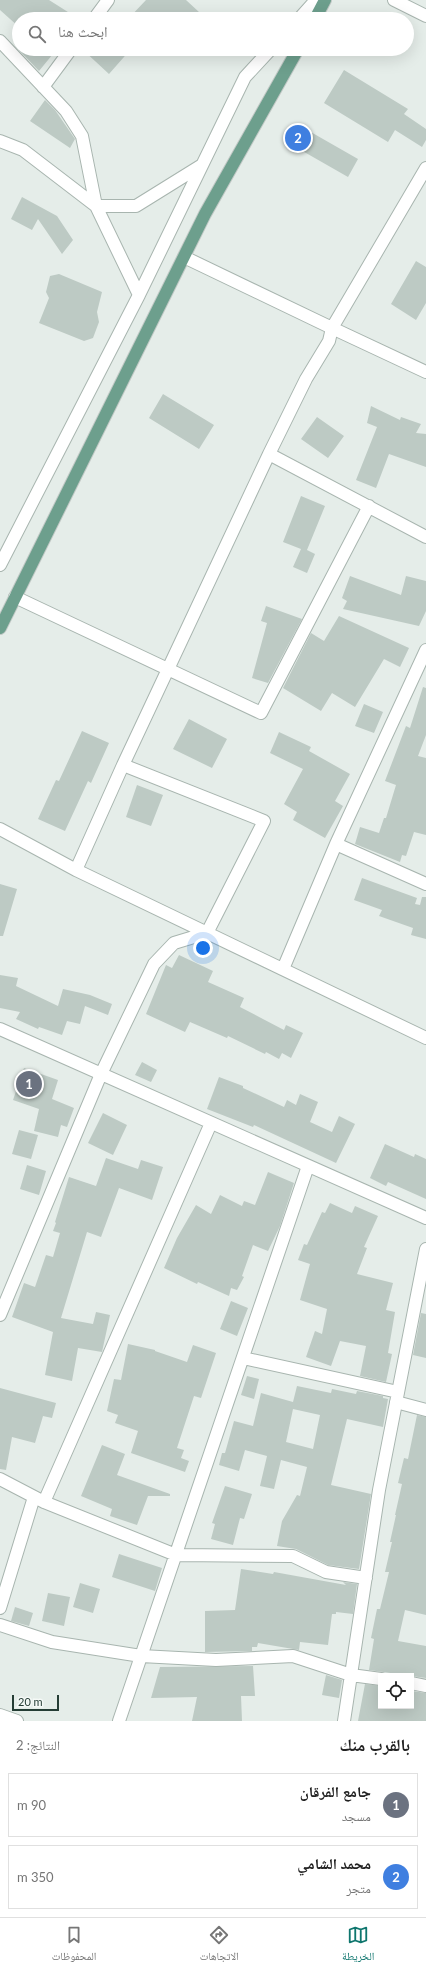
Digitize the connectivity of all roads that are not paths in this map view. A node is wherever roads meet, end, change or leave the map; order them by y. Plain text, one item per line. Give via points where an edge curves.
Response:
1 (108, 0) edge
2 (316, 0) edge
3 (325, 0) edge
4 (394, 0) edge
5 (99, 12) edge
6 (305, 12) edge
7 (319, 12) edge
8 (426, 16) edge
9 (0, 41) edge
10 (12, 54) edge
11 (14, 56) edge
12 (67, 56) edge
13 (264, 56) edge
14 (294, 56) edge
15 (43, 87) junction
16 (0, 141) edge
17 (202, 165) junction
18 (426, 168) edge
19 (96, 206) junction
20 (184, 257) junction
21 (139, 295) junction
22 (332, 328) junction
23 (426, 372) edge
24 (269, 454) junction
25 (369, 506) junction
26 (426, 537) edge
27 (0, 565) edge
28 (15, 597) junction
29 (0, 628) edge
30 (426, 650) edge
31 (168, 670) junction
32 (123, 765) junction
33 (0, 829) edge
34 (336, 844) junction
35 (76, 870) junction
36 (426, 884) edge
37 (207, 933) junction
38 (283, 969) junction
39 (1, 1031) edge
40 (426, 1038) edge
41 (101, 1074) junction
42 (211, 1123) junction
43 (308, 1166) junction
44 (426, 1218) edge
45 (426, 1249) edge
46 (0, 1315) edge
47 (243, 1358) junction
48 (397, 1397) junction
49 (426, 1410) edge
50 (0, 1479) edge
51 (39, 1499) junction
52 (176, 1555) junction
53 (366, 1578) junction
54 (0, 1608) edge
55 (0, 1625) edge
56 (141, 1656) junction
57 (351, 1675) junction
58 (378, 1679) edge
59 (414, 1684) edge
60 (426, 1686) edge
61 (0, 1715) edge
62 (17, 1721) edge
63 (119, 1721) edge
64 (344, 1721) edge

1 - 5 street
2 - 6 street
3 - 7 main road
4 - 8 street
9 - 10 street
11 - 15 street
12 - 15 street
13 - 17 street via 245,77
14 - 20 main road via 205,214
15 - 19 street via 66,111 82,136
16 - 19 street via 23,150
17 - 19 street via 136,206
17 - 21 street
18 - 22 street
19 - 21 street
20 - 22 street
20 - 28 main road
21 - 27 street
22 - 23 street
22 - 24 street via 329,341 306,379
24 - 25 street
24 - 31 street
25 - 26 street
25 - 31 street via 261,713
28 - 29 main road
28 - 31 street
30 - 34 street
31 - 32 street
32 - 35 street
32 - 37 street via 264,821
33 - 35 street
34 - 36 street
34 - 38 street
35 - 37 street
37 - 38 street
37 - 41 street via 174,944 154,964
38 - 40 street
39 - 41 street
41 - 42 street
41 - 46 street
42 - 43 street
42 - 51 street
43 - 44 street
43 - 47 street
45 - 48 street
47 - 48 street
47 - 52 street
48 - 49 street
48 - 53 street via 379,1490
50 - 51 street
51 - 52 street
51 - 54 street
52 - 53 street via 293,1556 326,1572
52 - 56 street
53 - 57 street
55 - 56 street via 52,1642
56 - 57 street via 216,1660 293,1656
56 - 63 street
57 - 58 street
57 - 64 street
59 - 60 street
61 - 62 street

